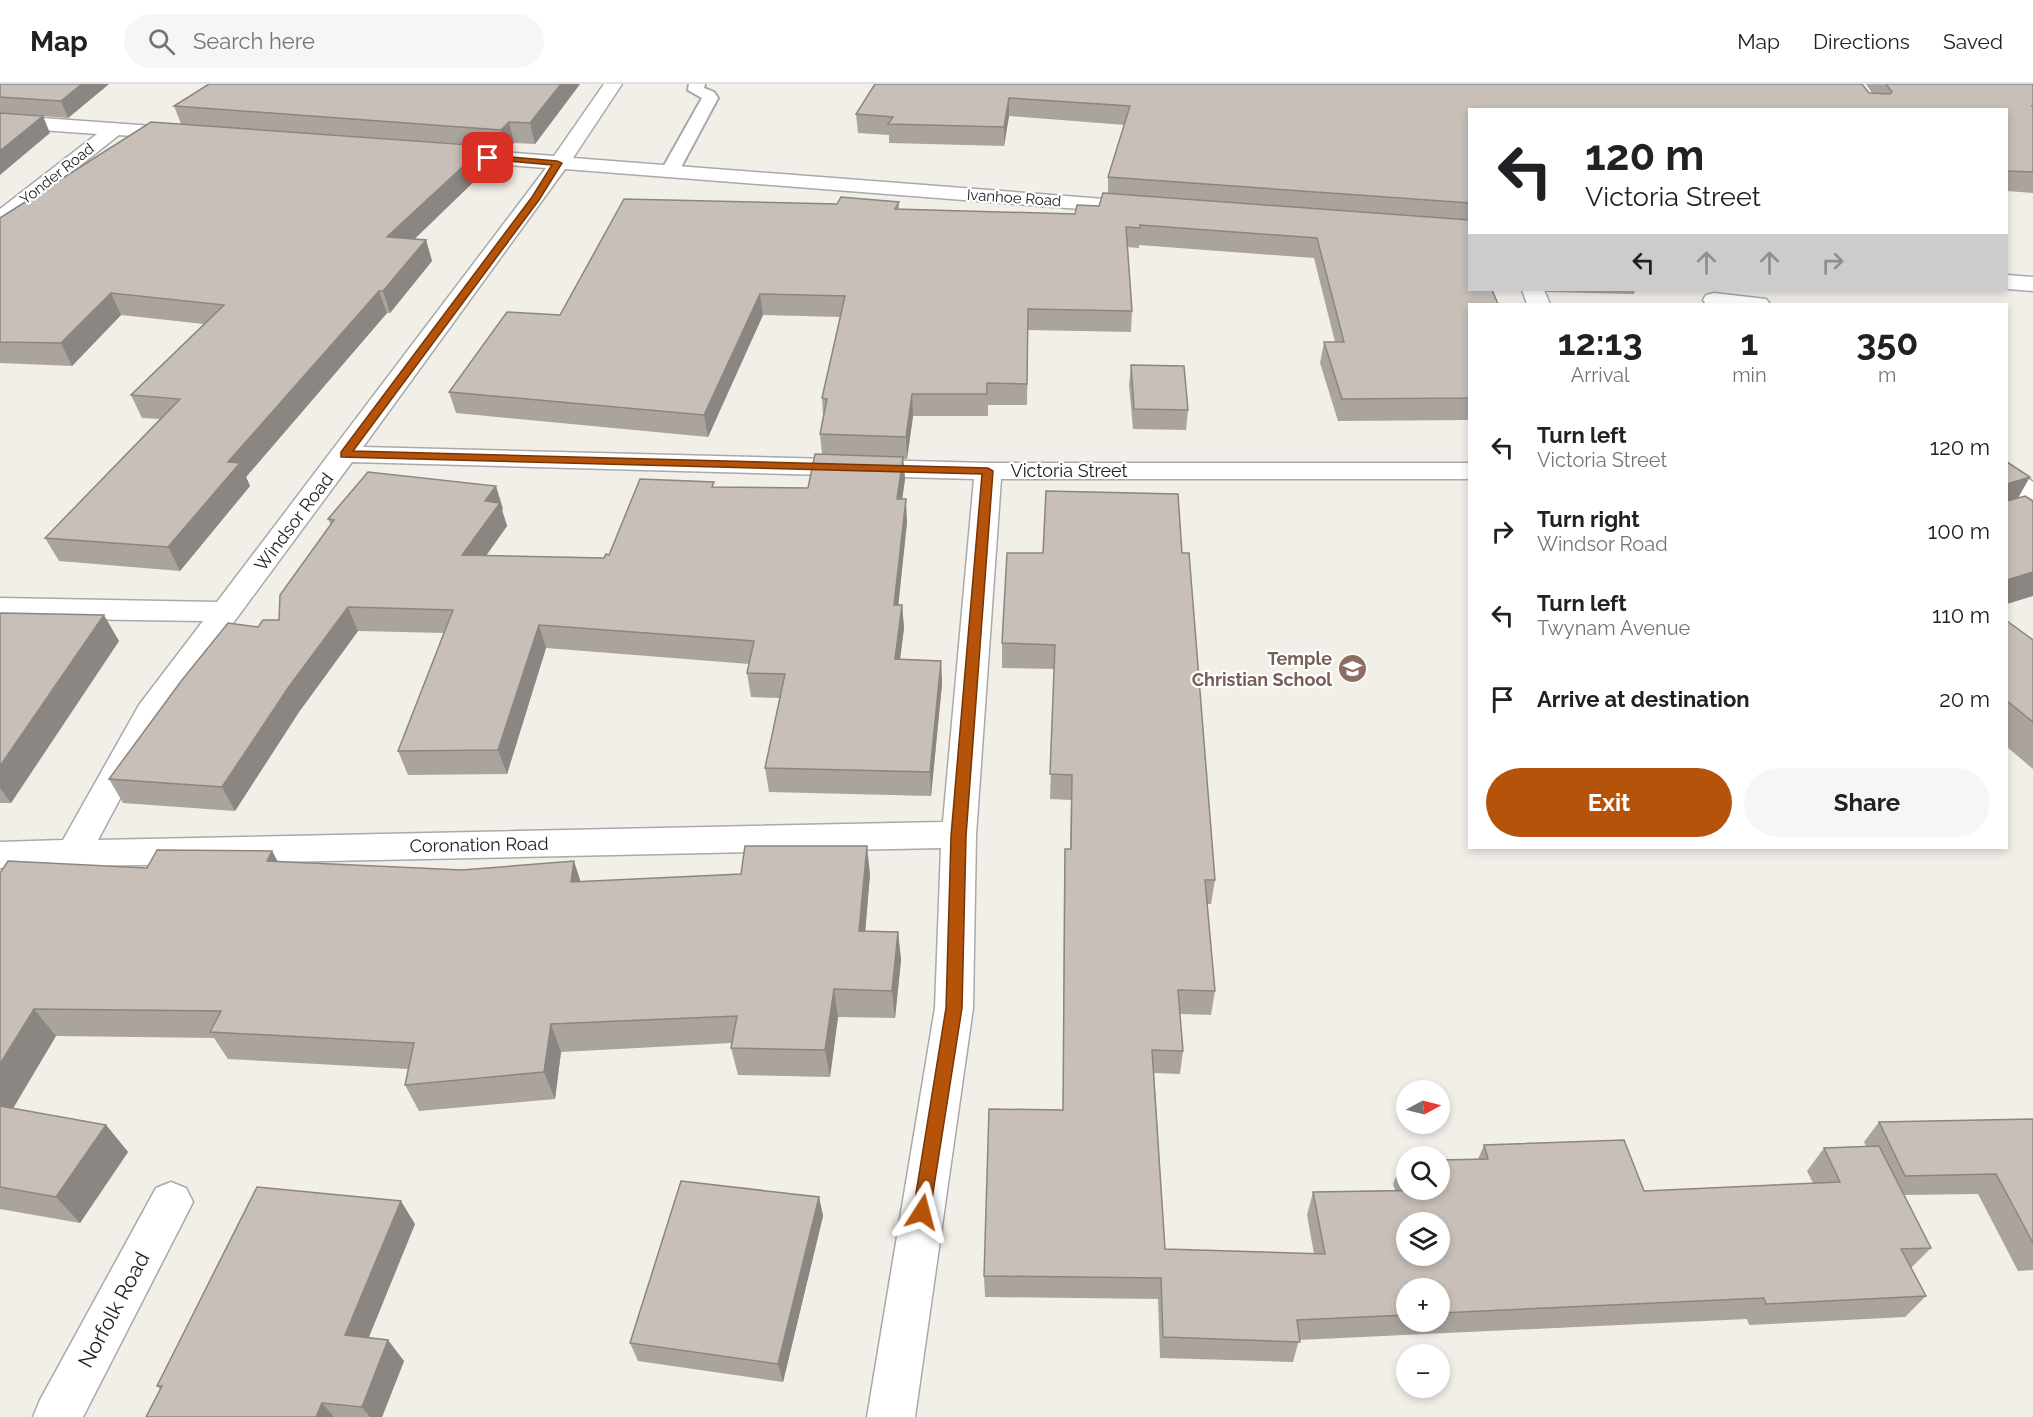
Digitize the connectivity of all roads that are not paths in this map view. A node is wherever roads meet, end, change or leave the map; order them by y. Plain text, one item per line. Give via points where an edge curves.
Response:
1 (613, 84) edge
2 (697, 84) edge
3 (0, 121) edge
4 (115, 129) junction
5 (199, 135) edge
6 (426, 153) edge
7 (557, 163) junction
8 (670, 171) junction
9 (1166, 209) edge
10 (0, 219) edge
11 (2008, 282) edge
12 (2033, 284) edge
13 (1714, 300) dead end
14 (1747, 303) edge
15 (345, 454) junction
16 (988, 471) junction
17 (1468, 471) edge
18 (2008, 477) edge
19 (2033, 495) edge
20 (0, 608) edge
21 (226, 612) junction
22 (959, 836) junction
23 (75, 852) junction
24 (0, 855) edge
25 (171, 1202) dead end
26 (57, 1417) edge
27 (891, 1417) edge

1 - 7 street, Windsor Road
2 - 8 lane via 696,90 710,98
3 - 4 street
4 - 5 street
4 - 10 street, Yonder Road
6 - 7 street, Ivanhoe Road
7 - 8 street, Ivanhoe Road
7 - 15 street, Windsor Road via 536,198
8 - 9 street, Ivanhoe Road
11 - 12 street
13 - 14 street
15 - 16 street, Victoria Street
15 - 21 street, Windsor Road
16 - 17 street, Victoria Street
16 - 22 street
18 - 19 street
20 - 21 street
21 - 23 street, Windsor Road via 150,713
22 - 23 street, Coronation Road
22 - 27 street via 954,1008
23 - 24 street, Coronation Road
25 - 26 street, Norfolk Road

